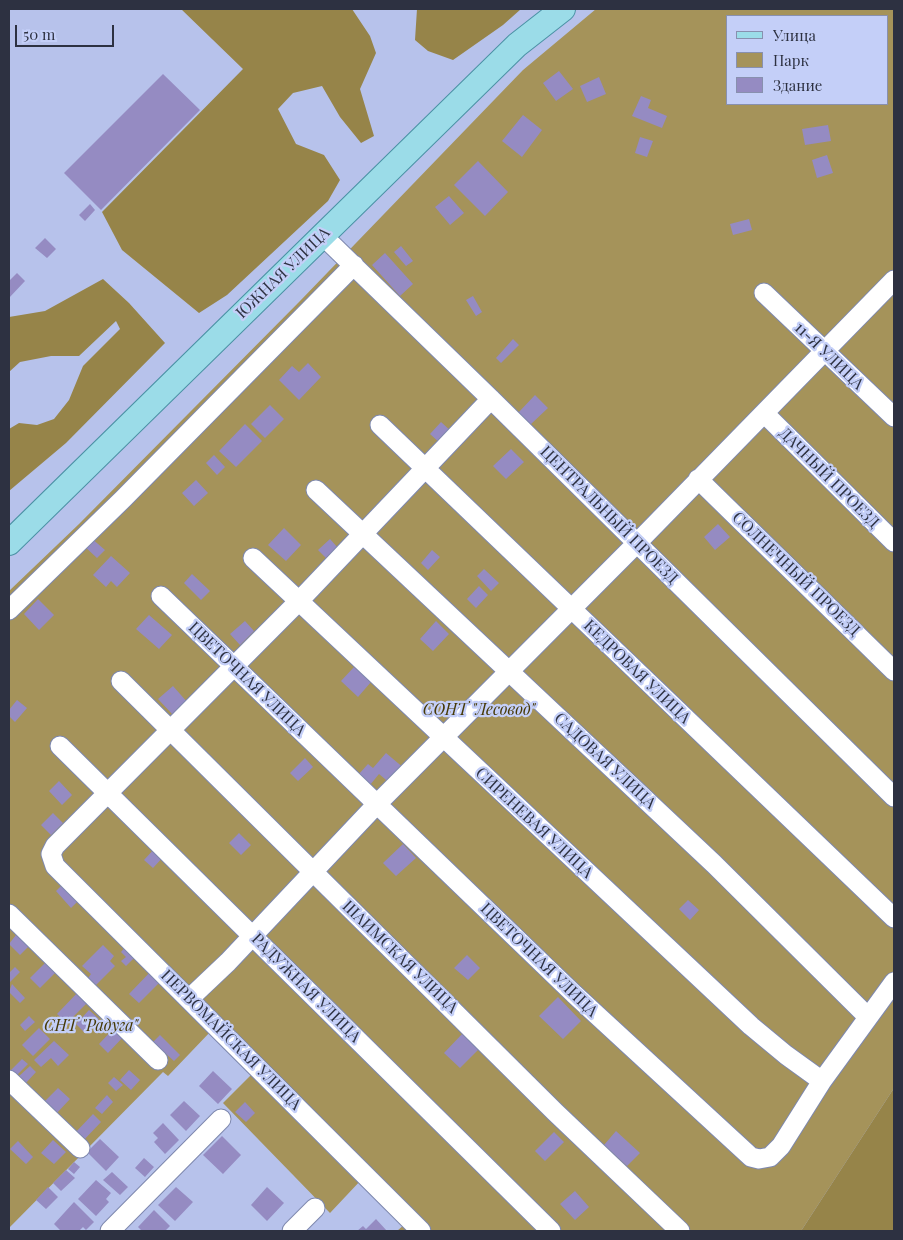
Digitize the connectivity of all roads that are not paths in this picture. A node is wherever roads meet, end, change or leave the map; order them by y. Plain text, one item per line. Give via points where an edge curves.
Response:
1 (563, 9) edge
2 (322, 235) junction
3 (354, 265) junction
4 (894, 280) edge
5 (764, 294) dead end
6 (825, 353) junction
7 (492, 399) junction
8 (764, 413) junction
9 (894, 417) edge
10 (380, 425) dead end
11 (426, 467) junction
12 (698, 479) junction
13 (316, 490) dead end
14 (363, 535) junction
15 (894, 542) edge
16 (9, 543) edge
17 (637, 544) junction
18 (253, 558) dead end
19 (161, 596) dead end
20 (299, 601) junction
21 (572, 609) junction
22 (9, 610) edge
23 (233, 667) junction
24 (894, 670) edge
25 (510, 671) junction
26 (121, 681) dead end
27 (170, 730) junction
28 (443, 738) junction
29 (60, 746) dead end
30 (107, 793) junction
31 (894, 798) edge
32 (377, 804) junction
33 (312, 872) junction
34 (9, 914) edge
35 (894, 918) edge
36 (253, 936) junction
37 (894, 982) edge
38 (190, 998) junction
39 (868, 1017) junction
40 (158, 1060) dead end
41 (9, 1080) edge
42 (822, 1081) junction
43 (221, 1119) dead end
44 (80, 1148) dead end
45 (315, 1208) dead end
46 (110, 1231) edge
47 (292, 1231) edge
48 (422, 1231) edge
49 (551, 1231) edge
50 (680, 1231) edge

1 - 2 main road, ЮЖНАЯ УЛИЦА via 517,44
2 - 3 street, ЦЕНТРАЛЬНЫЙ ПРОЕЗД
2 - 16 main road, ЮЖНАЯ УЛИЦА
3 - 7 street, ЦЕНТРАЛЬНЫЙ ПРОЕЗД
3 - 22 street via 123,500
4 - 6 street
5 - 6 street, 11-Я УЛИЦА
6 - 8 street
6 - 9 street, 11-Я УЛИЦА
7 - 11 street
7 - 17 street, ЦЕНТРАЛЬНЫЙ ПРОЕЗД
8 - 12 street
8 - 15 street, ДАЧНЫЙ ПРОЕЗД
10 - 11 street, КЕДРОВАЯ УЛИЦА
11 - 14 street
11 - 21 street, КЕДРОВАЯ УЛИЦА
12 - 17 street
12 - 24 street, СОЛНЕЧНЫЙ ПРОЕЗД
13 - 14 street, САДОВАЯ УЛИЦА
14 - 20 street
14 - 25 street, САДОВАЯ УЛИЦА
17 - 21 street
17 - 31 street, ЦЕНТРАЛЬНЫЙ ПРОЕЗД
18 - 20 street, СИРЕНЕВАЯ УЛИЦА
19 - 23 street, ЦВЕТОЧНАЯ УЛИЦА
20 - 23 street
20 - 28 street, СИРЕНЕВАЯ УЛИЦА
21 - 25 street
21 - 35 street, КЕДРОВАЯ УЛИЦА
23 - 27 street
23 - 32 street, ЦВЕТОЧНАЯ УЛИЦА
25 - 28 street
25 - 39 street, САДОВАЯ УЛИЦА via 714,864
26 - 27 street, ШАИМСКАЯ УЛИЦА
27 - 30 street
27 - 33 street, ШАИМСКАЯ УЛИЦА
28 - 32 street
28 - 42 street, СИРЕНЕВАЯ УЛИЦА via 751,1026
29 - 30 street, РАДУЖНАЯ УЛИЦА
30 - 36 street, РАДУЖНАЯ УЛИЦА
30 - 38 street, ПЕРВОМАЙСКАЯ УЛИЦА via 55,846 51,854 55,866
32 - 33 street
32 - 42 street, ЦВЕТОЧНАЯ УЛИЦА via 574,994 751,1157 770,1157 781,1146
33 - 36 street
33 - 50 street, ШАИМСКАЯ УЛИЦА
34 - 40 street
36 - 38 street
36 - 49 street, РАДУЖНАЯ УЛИЦА
37 - 39 street, ЦВЕТОЧНАЯ УЛИЦА
38 - 48 street, ПЕРВОМАЙСКАЯ УЛИЦА
39 - 42 street, ЦВЕТОЧНАЯ УЛИЦА
41 - 44 street
43 - 46 street
45 - 47 street

